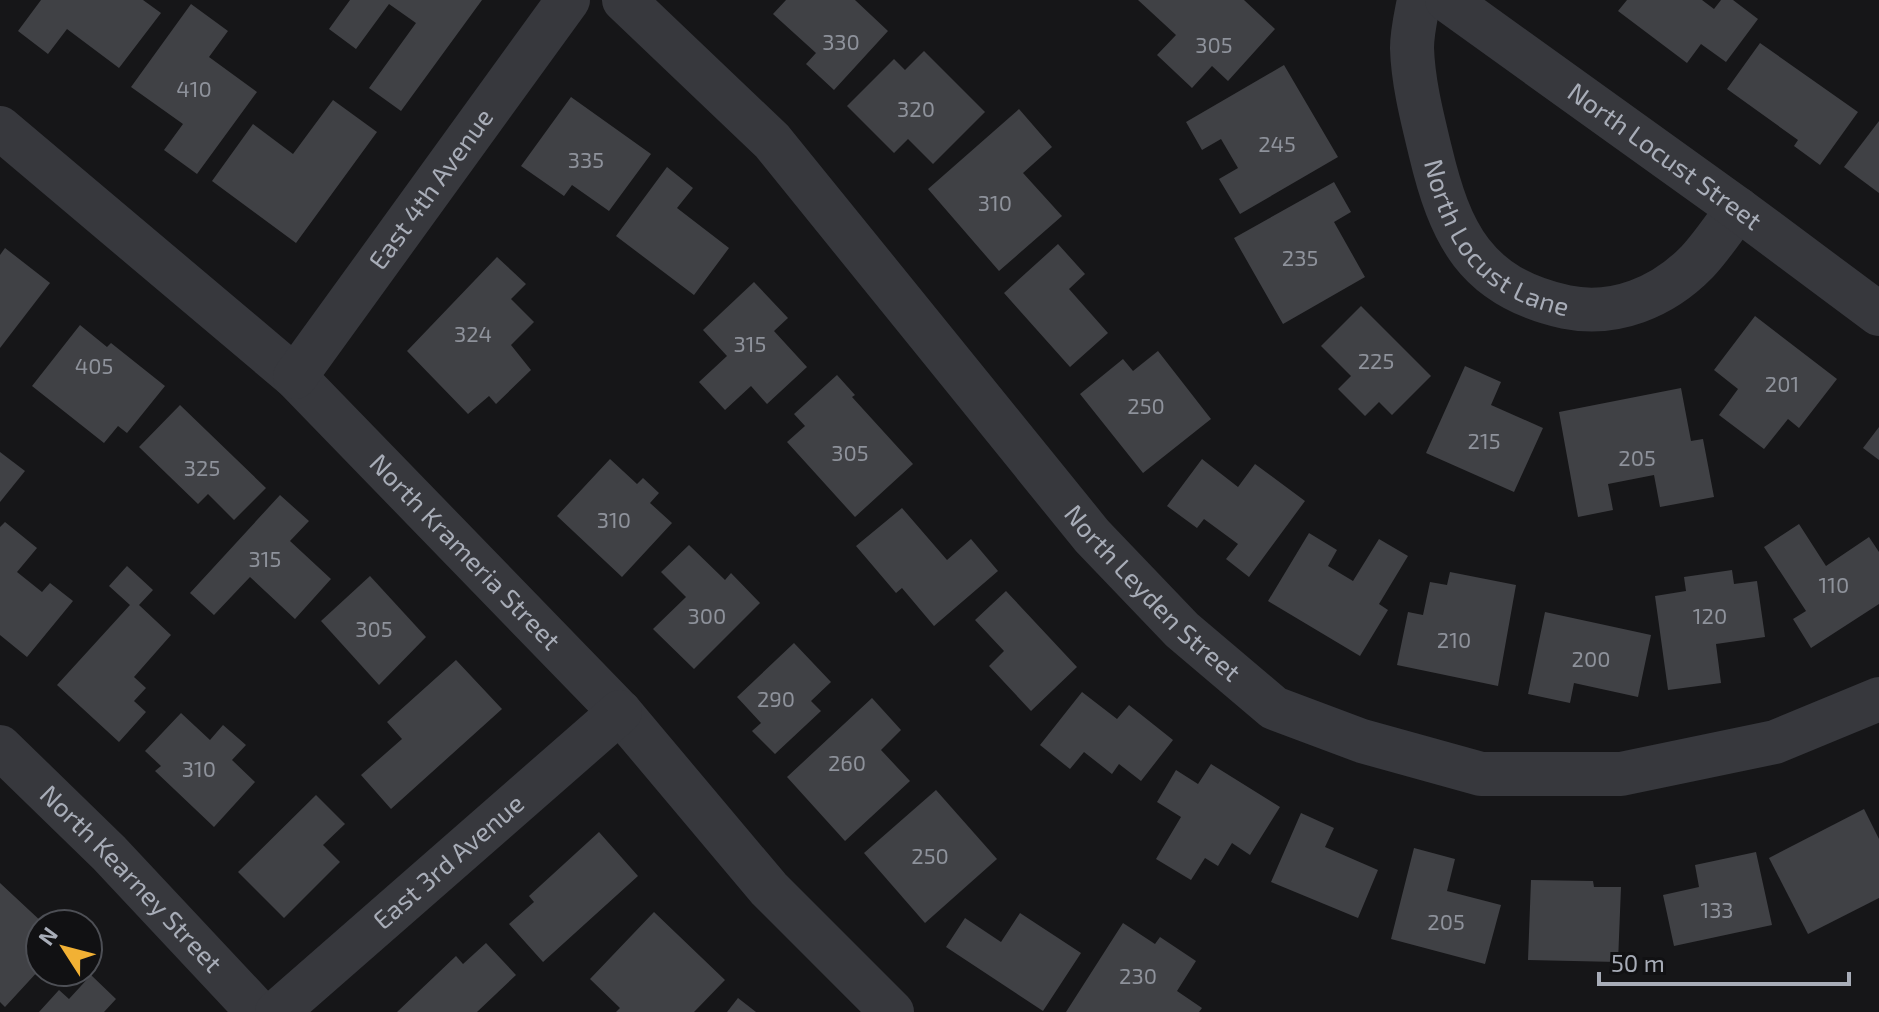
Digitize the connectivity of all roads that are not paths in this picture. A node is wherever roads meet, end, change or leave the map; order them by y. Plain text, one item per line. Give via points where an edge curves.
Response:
1 (568, 0) edge
2 (624, 0) edge
3 (1419, 0) edge
4 (1447, 0) edge
5 (0, 128) edge
6 (1738, 209) junction
7 (1879, 314) edge
8 (295, 377) junction
9 (1879, 699) edge
10 (620, 712) junction
11 (0, 747) edge
12 (258, 1012) edge
13 (277, 1012) edge
14 (892, 1012) edge

1 - 8 street, East 4th Avenue
2 - 9 street, North Leyden Street via 772,141 1092,536 1182,630 1274,708 1362,741 1481,774 1621,774 1775,742
3 - 6 street, North Locust Lane via 1412,47 1442,200 1459,238 1505,284 1536,300 1578,309 1617,309 1658,293 1697,262
4 - 6 street, North Locust Street
5 - 8 street, North Krameria Street
6 - 7 street, North Locust Street
8 - 10 street, North Krameria Street
10 - 13 street, East 3rd Avenue
10 - 14 street, North Krameria Street via 769,889
11 - 12 street, North Kearney Street via 109,853

